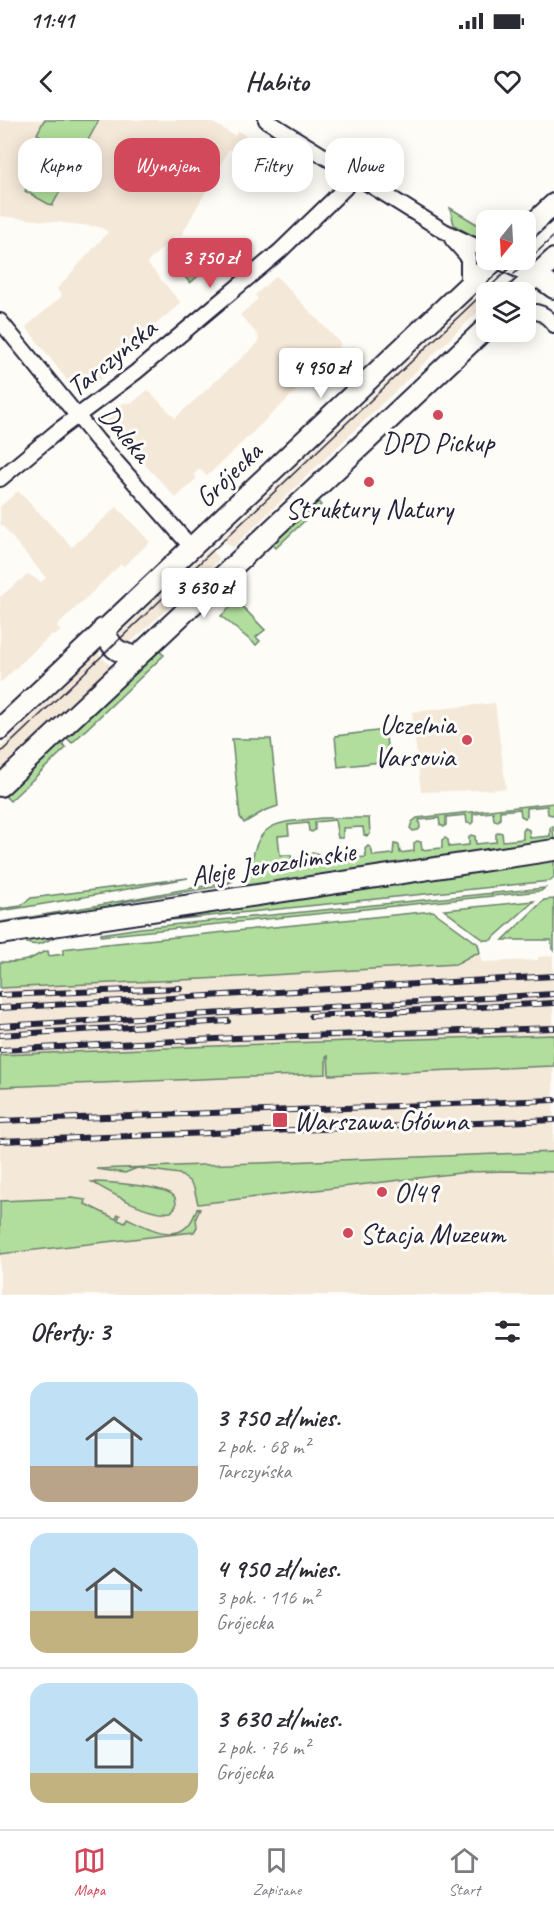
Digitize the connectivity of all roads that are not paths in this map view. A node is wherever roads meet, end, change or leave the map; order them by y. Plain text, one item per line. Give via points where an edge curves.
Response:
1 (266, 120) edge
2 (325, 155) edge
3 (341, 192) edge
4 (384, 192) edge
5 (554, 204) edge
6 (536, 221) edge
7 (444, 231) junction
8 (476, 246) edge
9 (554, 259) edge
10 (485, 270) edge
11 (524, 270) edge
12 (536, 276) junction
13 (529, 282) edge
14 (468, 286) junction
15 (554, 288) edge
16 (536, 312) edge
17 (0, 321) edge
18 (554, 325) edge
19 (476, 337) edge
20 (78, 416) junction
21 (0, 479) edge
22 (192, 548) junction
23 (103, 629) junction
24 (136, 657) junction
25 (0, 729) edge
26 (0, 786) edge
27 (554, 850) edge
28 (0, 934) edge

1 - 2 street
3 - 20 street, Tarczyńska via 280,251
4 - 7 street
5 - 6 main road
7 - 8 street
7 - 14 street via 467,253
9 - 12 main road
10 - 14 main road, Grójecka
11 - 12 main road
12 - 13 main road
12 - 15 main road
14 - 22 main road, Grójecka
16 - 18 street via 546,315
17 - 20 street, Daleka
19 - 24 main road
20 - 21 street, Tarczyńska
20 - 22 street, Daleka
22 - 23 main road, Grójecka
23 - 24 main road via 118,652
23 - 25 main road, Grójecka
24 - 26 main road
27 - 28 main road, Aleje Jerozolimskie

